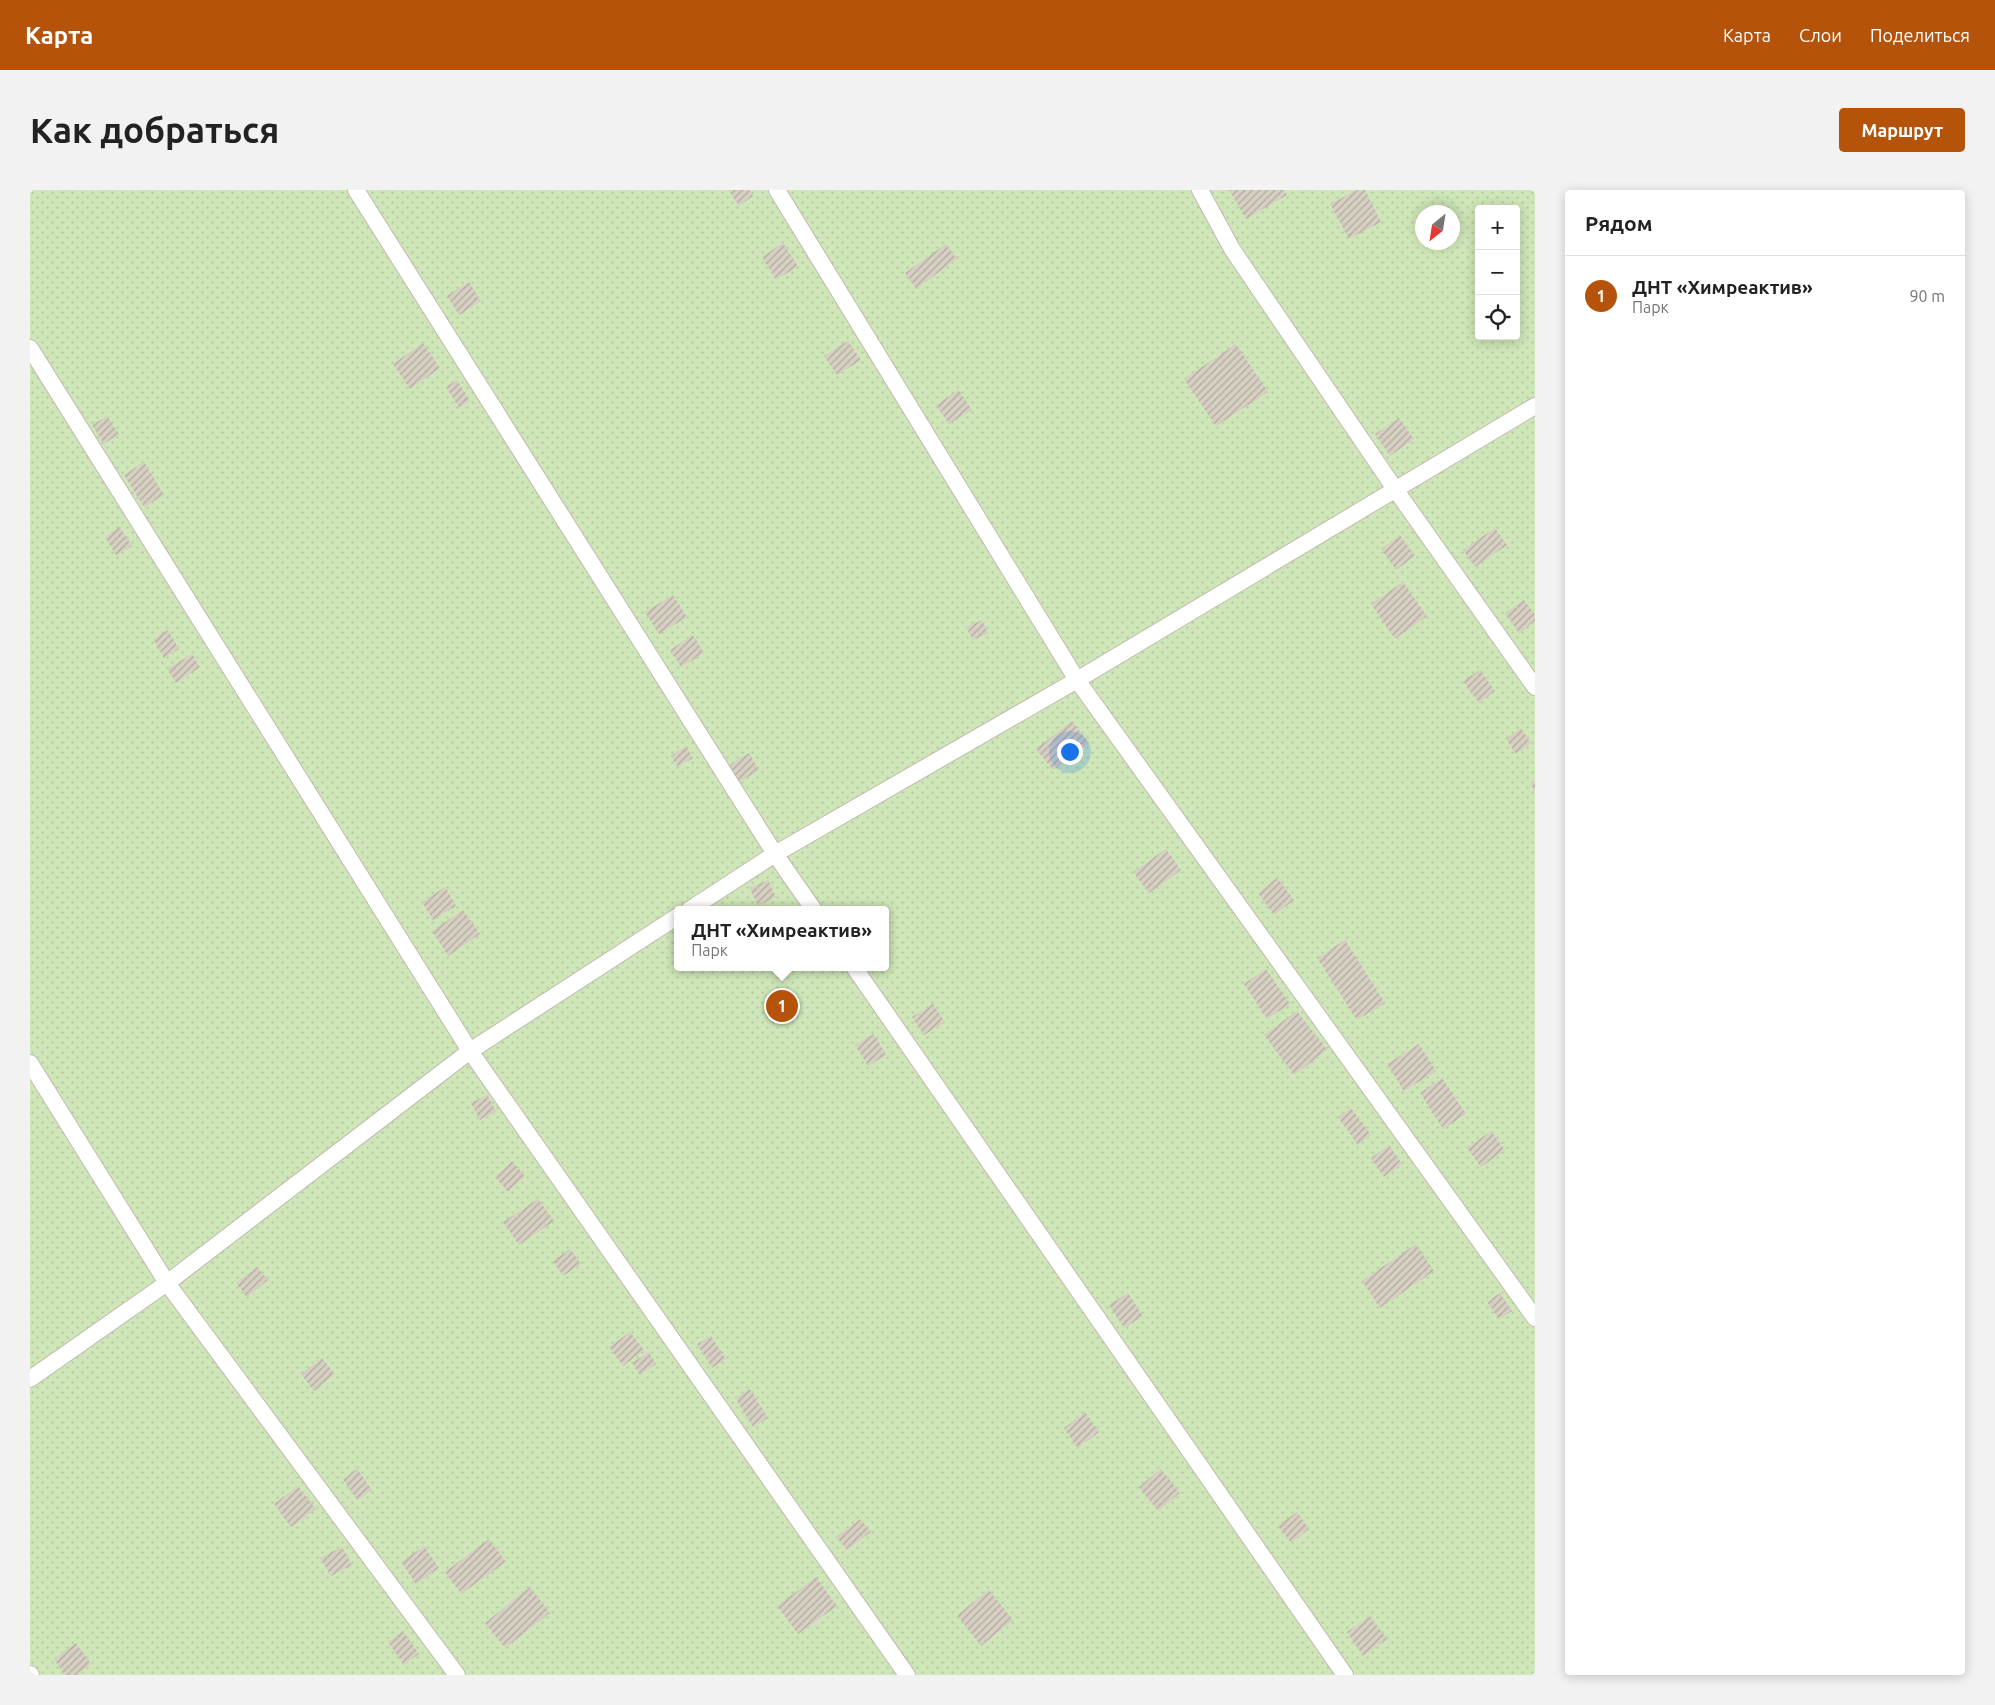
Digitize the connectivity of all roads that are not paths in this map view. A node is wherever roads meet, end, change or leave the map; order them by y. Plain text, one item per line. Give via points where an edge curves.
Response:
1 (356, 190) edge
2 (777, 190) edge
3 (1200, 190) edge
4 (30, 348) edge
5 (1535, 406) edge
6 (1395, 488) junction
7 (1077, 680) junction
8 (1535, 687) edge
9 (775, 854) junction
10 (695, 906) edge
11 (811, 906) edge
12 (674, 919) edge
13 (857, 971) edge
14 (470, 1051) junction
15 (30, 1063) edge
16 (167, 1283) junction
17 (1535, 1318) edge
18 (30, 1379) edge
19 (457, 1675) edge
20 (907, 1675) edge
21 (1345, 1675) edge

1 - 9 lane
2 - 7 lane
3 - 6 lane via 1232,249
4 - 14 lane
5 - 6 lane
6 - 7 lane
6 - 8 lane
7 - 9 lane
7 - 17 lane
9 - 10 lane
9 - 11 lane
12 - 14 lane
13 - 21 lane
14 - 16 lane
14 - 20 lane
15 - 16 lane
16 - 18 lane
16 - 19 lane

